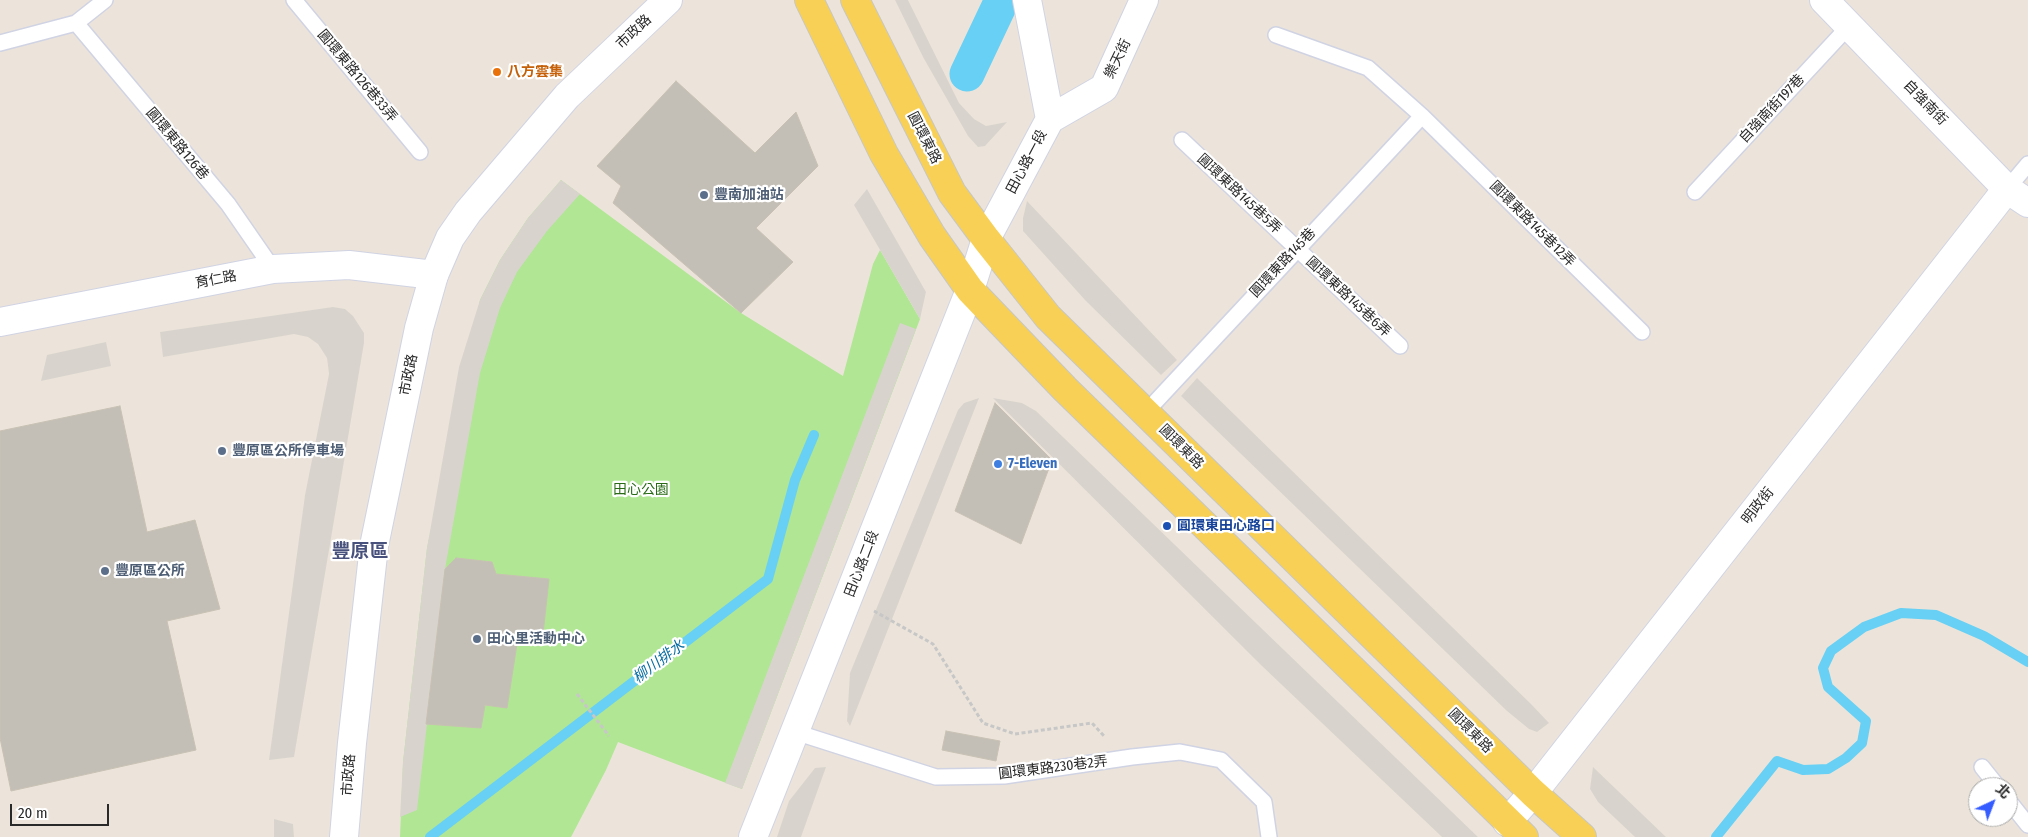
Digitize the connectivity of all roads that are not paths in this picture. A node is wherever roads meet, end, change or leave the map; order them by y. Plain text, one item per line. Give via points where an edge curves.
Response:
1 (105, 0) edge
2 (294, 0) edge
3 (668, 0) edge
4 (808, 0) edge
5 (855, 0) edge
6 (1027, 0) edge
7 (1144, 0) edge
8 (1824, 0) edge
9 (76, 23) junction
10 (1849, 26) junction
11 (1276, 35) dead end
12 (0, 43) edge
13 (1422, 116) junction
14 (1050, 119) junction
15 (1182, 140) dead end
16 (420, 152) dead end
17 (2028, 164) edge
18 (1695, 192) dead end
19 (2018, 196) edge
20 (986, 239) junction
21 (1297, 248) junction
22 (274, 269) junction
23 (434, 275) junction
24 (970, 290) junction
25 (0, 322) edge
26 (1642, 332) dead end
27 (1400, 346) dead end
28 (1146, 412) junction
29 (795, 732) junction
30 (1982, 767) dead end
31 (1990, 777) edge
32 (1532, 793) junction
33 (2018, 812) edge
34 (2028, 825) edge
35 (1515, 829) edge
36 (345, 832) edge
37 (753, 837) edge
38 (1269, 837) edge
39 (1582, 837) edge

1 - 9 lane
2 - 16 lane, 圓環東路126巷33弄
3 - 23 street, 市政路 via 566,96 468,212 450,238
4 - 24 main road via 884,154 932,236
5 - 20 main road, 圓環東路 via 952,193
6 - 14 street, 田心路一段
7 - 14 street, 樂天街 via 1104,88
8 - 10 street, 自強南街
9 - 12 lane
9 - 22 lane, 圓環東路126巷 via 228,204
10 - 18 lane, 自強南街197巷
10 - 19 street, 自強南街
11 - 13 lane, 圓環東路145巷12弄 via 1368,68
13 - 21 lane, 圓環東路145巷
13 - 26 lane, 圓環東路145巷12弄
14 - 20 street, 田心路一段
15 - 21 lane, 圓環東路145巷5弄
17 - 19 lane
19 - 32 street, 明政街
20 - 24 street, 田心路一段
20 - 28 main road, 圓環東路 via 1048,317
21 - 27 lane, 圓環東路145巷6弄
21 - 28 lane, 圓環東路145巷
22 - 23 street, 育仁路 via 349,265
22 - 25 street, 育仁路
23 - 36 street, 市政路 via 419,328 374,546
24 - 29 street, 田心路二段
24 - 35 main road via 1065,389
28 - 32 main road, 圓環東路
29 - 37 street, 田心路二段
29 - 38 lane, 圓環東路230巷2弄 via 936,777 1004,776 1180,752 1221,760 1264,802
30 - 31 lane
32 - 35 street, 明政街
32 - 39 main road, 圓環東路
33 - 34 lane

